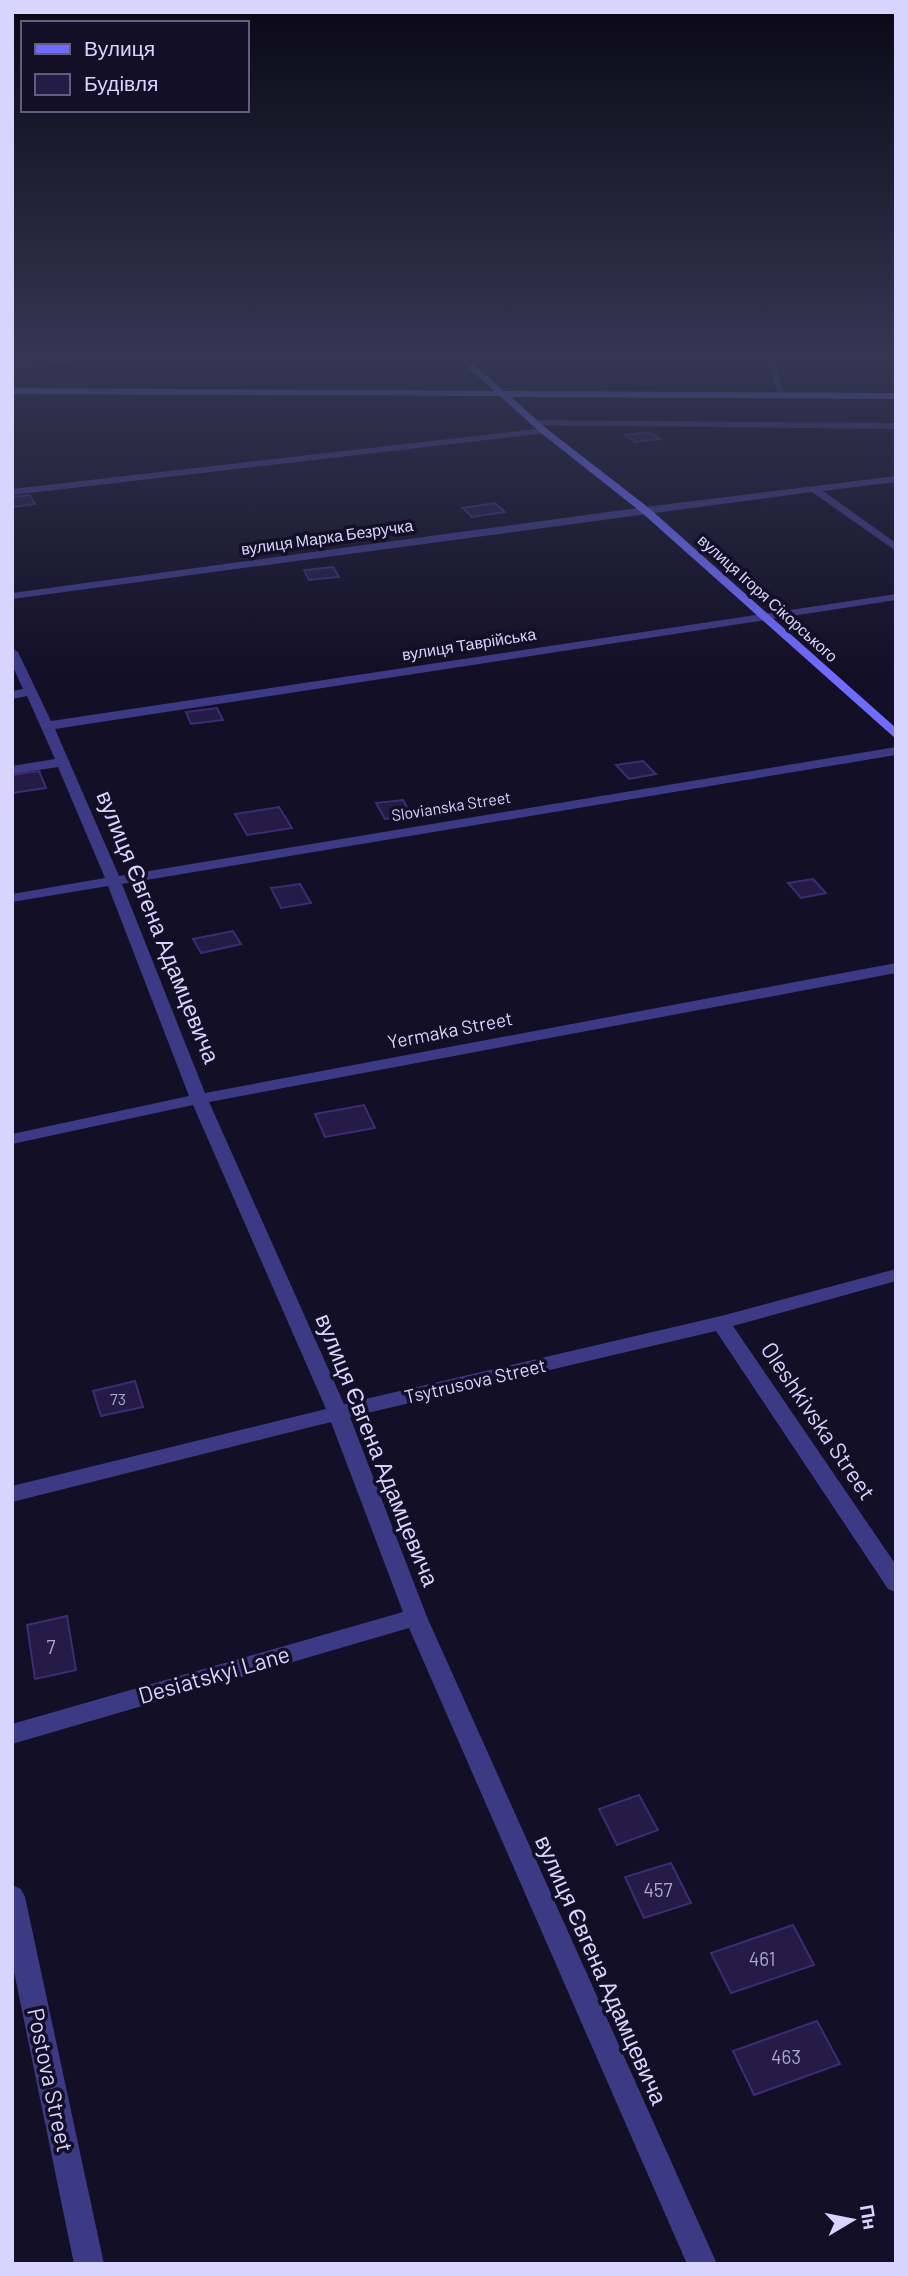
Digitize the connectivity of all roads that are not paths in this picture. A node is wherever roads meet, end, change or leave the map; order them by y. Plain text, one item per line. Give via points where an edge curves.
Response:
1 (298, 459) edge
2 (580, 459) edge
3 (896, 479) edge
4 (814, 489) junction
5 (12, 492) edge
6 (645, 510) junction
7 (896, 548) edge
8 (12, 596) edge
9 (896, 597) edge
10 (766, 616) junction
11 (12, 652) edge
12 (21, 693) edge
13 (47, 726) junction
14 (896, 735) edge
15 (896, 751) edge
16 (62, 762) junction
17 (12, 770) edge
18 (113, 880) junction
19 (12, 898) edge
20 (896, 968) edge
21 (199, 1098) junction
22 (12, 1139) edge
23 (896, 1275) edge
24 (721, 1323) junction
25 (338, 1413) junction
26 (12, 1494) edge
27 (896, 1583) edge
28 (416, 1617) junction
29 (12, 1734) edge
30 (12, 1897) edge
31 (89, 2264) edge
32 (702, 2264) edge

1 - 5 street
2 - 6 main road, вулиця Ігоря Сікорського
3 - 4 street, вулиця Марка Безручка
4 - 6 street, вулиця Марка Безручка
4 - 7 street
6 - 8 street, вулиця Марка Безручка
6 - 10 main road, вулиця Ігоря Сікорського
9 - 10 street, вулиця Таврійська
10 - 13 street, вулиця Таврійська
10 - 14 main road, вулиця Ігоря Сікорського
11 - 12 street, вулиця Євгена Адамцевича
12 - 13 street, вулиця Євгена Адамцевича
13 - 16 street, вулиця Євгена Адамцевича
15 - 18 street, Slovianska Street
16 - 17 street
16 - 18 street, вулиця Євгена Адамцевича
18 - 19 street, Slovianska Street
18 - 21 street, вулиця Євгена Адамцевича
20 - 21 street, Yermaka Street
21 - 22 street, Yermaka Street
21 - 25 street, вулиця Євгена Адамцевича
23 - 24 street, Tsytrusova Street
24 - 25 street, Tsytrusova Street
24 - 27 street, Oleshkivska Street
25 - 26 street, Tsytrusova Street
25 - 28 street, вулиця Євгена Адамцевича
28 - 29 street, Desiatskyi Lane
28 - 32 street, вулиця Євгена Адамцевича
30 - 31 street, Postova Street

